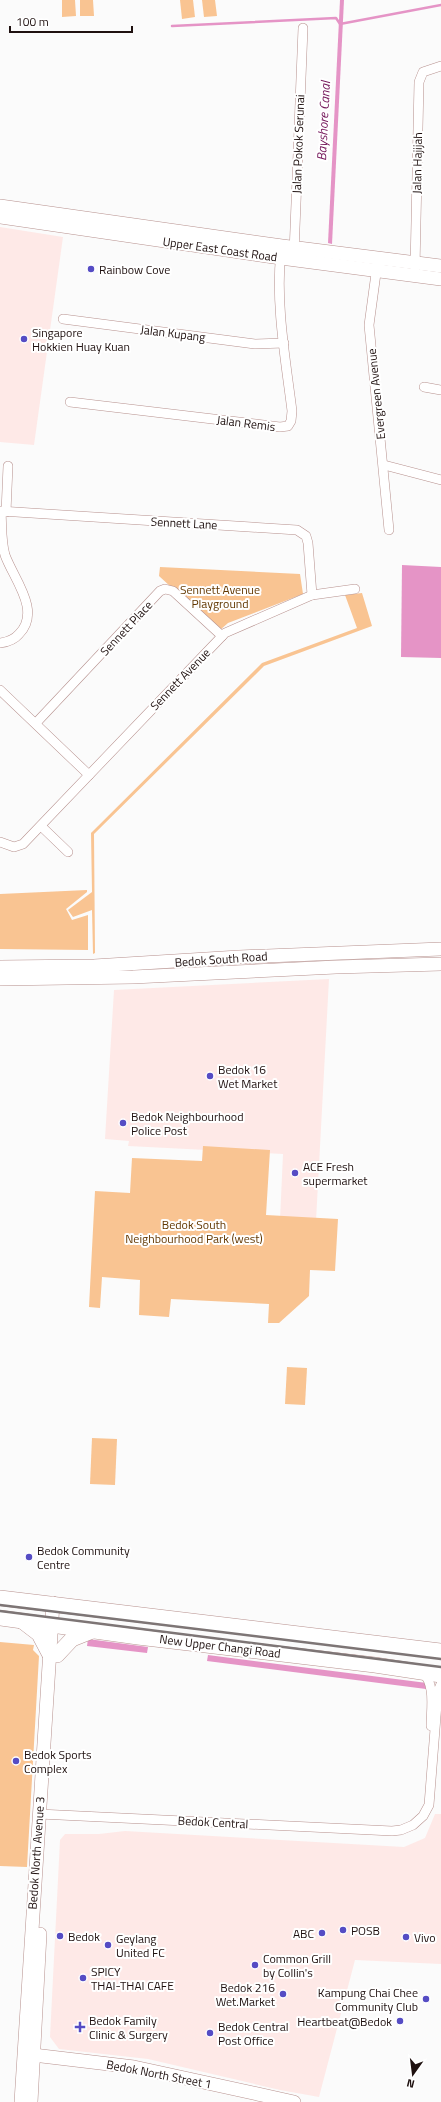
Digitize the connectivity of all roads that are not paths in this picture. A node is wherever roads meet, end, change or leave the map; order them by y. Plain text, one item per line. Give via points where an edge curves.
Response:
1 (303, 28) dead end
2 (441, 66) edge
3 (0, 206) edge
4 (0, 217) edge
5 (288, 253) junction
6 (377, 265) junction
7 (441, 266) edge
8 (415, 269) junction
9 (441, 279) edge
10 (63, 319) dead end
11 (284, 343) junction
12 (424, 387) dead end
13 (441, 390) edge
14 (70, 402) dead end
15 (384, 465) junction
16 (8, 466) dead end
17 (441, 480) edge
18 (2, 512) edge
19 (389, 530) dead end
20 (355, 589) dead end
21 (312, 594) junction
22 (222, 636) junction
23 (0, 643) edge
24 (0, 690) edge
25 (36, 723) junction
26 (89, 775) junction
27 (42, 827) junction
28 (0, 842) edge
29 (68, 852) dead end
30 (441, 949) edge
31 (441, 964) edge
32 (0, 967) edge
33 (62, 973) junction
34 (0, 979) edge
35 (0, 1598) edge
36 (57, 1604) junction
37 (0, 1618) edge
38 (21, 1620) junction
39 (55, 1625) junction
40 (93, 1631) junction
41 (441, 1651) edge
42 (53, 1654) junction
43 (420, 1671) junction
44 (441, 1675) edge
45 (441, 1684) edge
46 (43, 1814) junction
47 (388, 1830) junction
48 (28, 2059) junction
49 (21, 2102) edge
50 (31, 2102) edge
51 (251, 2102) edge
52 (294, 2102) edge

1 - 5 street, Jalan Pokok Serunai
2 - 8 street, Jalan Hajijah via 423,72 419,82
3 - 5 main road, Upper East Coast Road
4 - 5 main road, Upper East Coast Road
5 - 6 main road, Upper East Coast Road
5 - 11 street, Jalan Remis via 280,278
6 - 8 main road, Upper East Coast Road
6 - 15 street, Evergreen Avenue via 369,325
7 - 8 main road, Upper East Coast Road
8 - 9 main road, Upper East Coast Road
10 - 11 street, Jalan Kupang via 255,344
11 - 14 street, Jalan Remis via 292,411 290,424 284,427
12 - 13 street
15 - 17 street
15 - 19 street, Evergreen Avenue
16 - 18 street
18 - 21 street, Sennett Lane via 297,530 306,536 308,543
18 - 23 street via 5,554 27,602 28,617 24,630 7,642
20 - 21 street, Sennett Avenue
21 - 22 street, Sennett Avenue via 235,627
22 - 25 street, Sennett Place via 172,591 160,591
22 - 26 street, Sennett Avenue
24 - 25 street
25 - 26 street
26 - 27 street, Sennett Avenue
27 - 28 street, Sennett Avenue via 19,847
27 - 29 street
30 - 33 main road, Bedok South Road
31 - 33 main road, Bedok South Road
32 - 33 main road, Bedok South Road
33 - 34 main road, Bedok South Road
35 - 36 main road, New Upper Changi Road
36 - 39 main road, Bedok North Avenue 3
36 - 41 main road, New Upper Changi Road
37 - 38 main road, New Upper Changi Road
38 - 39 main road, New Upper Changi Road
38 - 42 main road via 39,1634
39 - 40 main road, New Upper Changi Road
39 - 42 main road, Bedok North Avenue 3
40 - 42 main road via 78,1635
40 - 43 main road, New Upper Changi Road
42 - 46 main road, Bedok North Avenue 3
43 - 44 main road, New Upper Changi Road
43 - 47 street, Bedok Central via 427,1676 430,1686 431,1764 428,1802 414,1821
45 - 47 street, Bedok Central via 438,1691 429,1805 420,1819 410,1826
46 - 47 street, Bedok Central
46 - 48 main road, Bedok North Avenue 3
48 - 49 main road, Bedok North Avenue 3
48 - 50 main road, Bedok North Avenue 3
48 - 51 main road, Bedok North Street 1 via 130,2075
48 - 52 main road, Bedok North Street 1 via 134,2067

